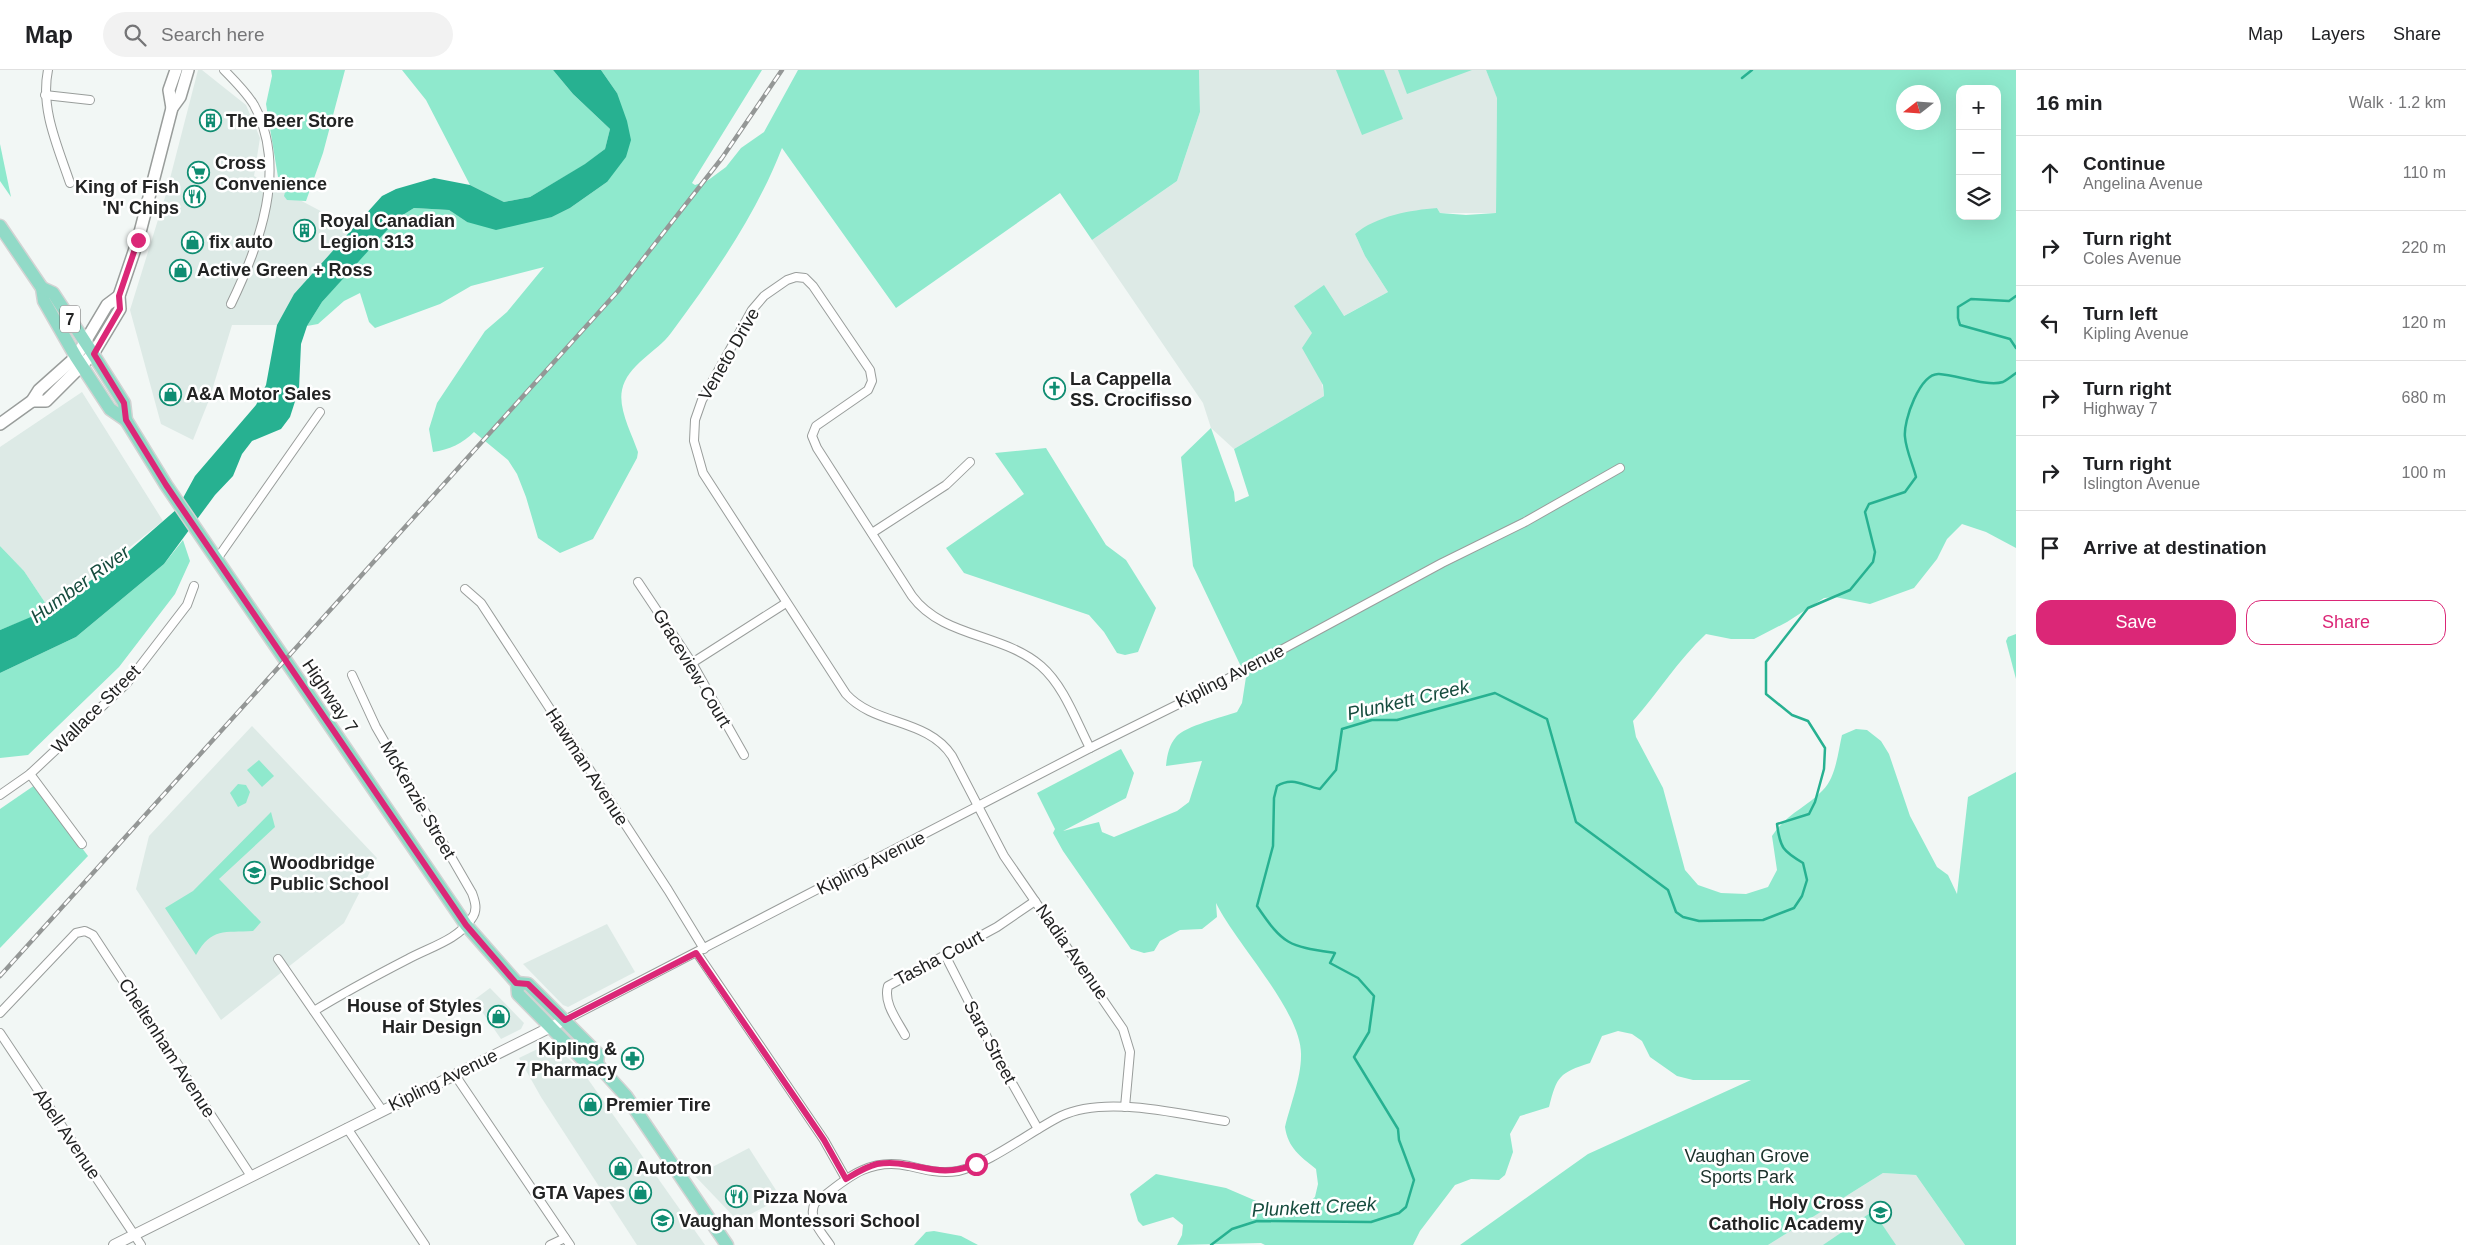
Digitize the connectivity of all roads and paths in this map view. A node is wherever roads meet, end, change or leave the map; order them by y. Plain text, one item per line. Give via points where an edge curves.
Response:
1 (48, 70) edge
2 (176, 70) edge
3 (188, 70) edge
4 (224, 70) edge
5 (45, 95) junction
6 (90, 100) dead end
7 (172, 108) junction
8 (70, 183) dead end
9 (0, 226) edge
10 (42, 288) junction
11 (119, 296) junction
12 (231, 304) dead end
13 (86, 342) junction
14 (94, 354) junction
15 (79, 362) junction
16 (320, 412) dead end
17 (126, 420) junction
18 (0, 424) edge
19 (970, 462) dead end
20 (1620, 468) dead end
21 (872, 533) junction
22 (217, 559) junction
23 (638, 582) dead end
24 (194, 586) dead end
25 (465, 589) dead end
26 (786, 603) junction
27 (692, 663) junction
28 (352, 675) dead end
29 (1090, 748) junction
30 (744, 755) dead end
31 (30, 774) junction
32 (0, 795) edge
33 (978, 807) junction
34 (82, 844) dead end
35 (1035, 900) junction
36 (466, 925) junction
37 (700, 951) junction
38 (944, 955) junction
39 (278, 959) dead end
40 (516, 983) junction
41 (314, 1011) junction
42 (0, 1013) edge
43 (565, 1020) junction
44 (550, 1027) junction
45 (0, 1033) edge
46 (905, 1035) dead end
47 (597, 1064) junction
48 (455, 1074) junction
49 (1125, 1107) junction
50 (382, 1110) junction
51 (1225, 1121) dead end
52 (347, 1128) junction
53 (1038, 1128) junction
54 (250, 1176) junction
55 (846, 1179) junction
56 (135, 1234) junction
57 (565, 1238) junction
58 (114, 1245) edge
59 (141, 1245) edge
60 (425, 1245) edge
61 (550, 1245) edge
62 (570, 1245) edge
63 (727, 1245) edge
64 (830, 1245) edge

1 - 5 street
2 - 7 main road via 169,90
3 - 7 main road via 180,97
4 - 12 street via 258,114 266,136 269,162 267,205 244,276
5 - 6 street
5 - 8 street
7 - 11 main road via 138,240
9 - 10 main road, Highway 7 / 7
10 - 13 main road, Highway 7 / 7 via 53,293
10 - 15 main road, Highway 7 / 7 via 44,301
11 - 13 main road via 107,305
11 - 14 main road via 120,309
13 - 14 main road, Highway 7 / 7
13 - 15 main road
14 - 15 main road
14 - 17 main road, Highway 7 / 7 via 124,403
15 - 17 main road, Highway 7 / 7 via 110,409
15 - 18 main road via 39,390 32,401
16 - 22 street
17 - 22 main road, Highway 7 / 7
19 - 21 street via 946,485
20 - 29 street, Kipling Avenue via 1525,522
21 - 26 street, Veneto Drive via 812,436 816,426 868,390 871,376 810,282 796,277 764,296 752,310 702,400 694,431 695,452 702,473
21 - 29 street, Veneto Drive via 912,596 927,612 946,623 1019,652 1042,666 1054,680
22 - 36 main road, Highway 7 / 7
23 - 27 street, Graceview Court
24 - 31 street, Wallace Street via 187,604 127,683
25 - 37 street, Hawman Avenue via 481,603 668,890
26 - 27 street
26 - 33 street, Veneto Drive via 851,699 878,715 921,729 941,743 952,756
27 - 30 street, Graceview Court
28 - 36 street, McKenzie Street via 376,727 475,900 474,915
29 - 33 street, Kipling Avenue
31 - 32 street, Wallace Street
31 - 34 street
33 - 35 street, Nadia Avenue via 1004,856
33 - 37 street, Kipling Avenue
35 - 38 street, Tasha Court via 997,927
35 - 49 street, Nadia Avenue via 1123,1029 1130,1052
36 - 40 main road, Highway 7 / 7
36 - 41 street via 450,938
37 - 43 street, Kipling Avenue
37 - 55 street, Hawman Avenue via 824,1140
38 - 46 street, Tasha Court via 888,986 887,1001
38 - 53 street, Sara Street
39 - 41 street
40 - 43 main road, Highway 7 / 7 via 528,984
40 - 44 main road, Highway 7 / 7 via 518,994
41 - 50 street
42 - 54 street, Cheltenham Avenue via 76,933 85,931 93,935
43 - 44 street, Kipling Avenue
43 - 47 main road, Highway 7 / 7 via 598,1054
44 - 47 main road, Highway 7 / 7 via 586,1063
44 - 48 street, Kipling Avenue
45 - 56 street, Abell Avenue
47 - 63 main road, Highway 7 / 7 via 626,1096
48 - 50 street, Kipling Avenue
48 - 57 street
49 - 51 street
49 - 53 street via 1080,1109
50 - 52 street, Kipling Avenue
52 - 54 street, Kipling Avenue
52 - 60 street
53 - 55 street via 976,1164 957,1171 886,1164 866,1168
54 - 56 street, Kipling Avenue
55 - 64 street via 813,1208 814,1222
56 - 58 street, Kipling Avenue
56 - 59 street, Abell Avenue
57 - 61 street
57 - 62 street

